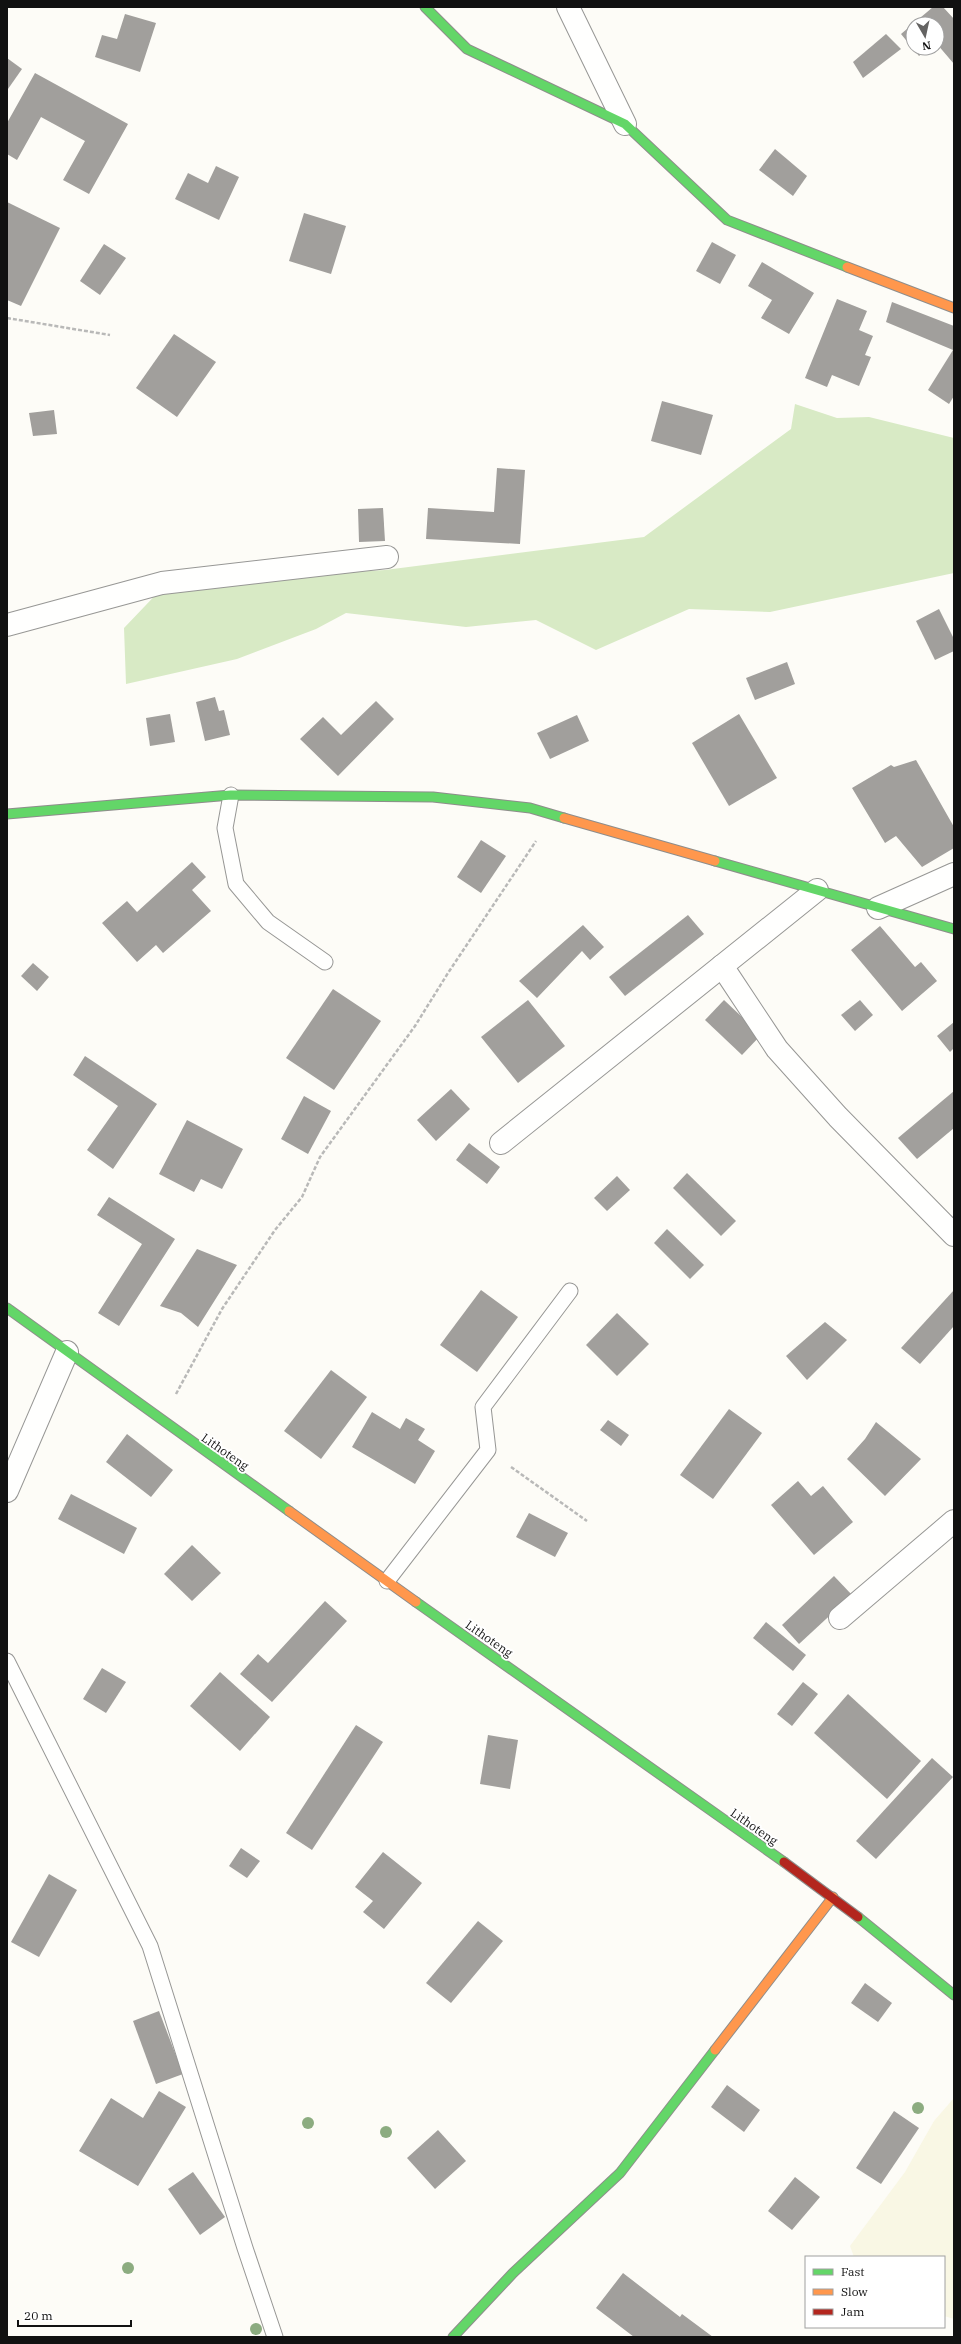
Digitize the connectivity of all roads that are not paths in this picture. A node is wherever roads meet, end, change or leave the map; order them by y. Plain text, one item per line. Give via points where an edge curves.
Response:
1 (426, 7) edge
2 (568, 7) edge
3 (625, 124) junction
4 (954, 308) edge
5 (387, 557) dead end
6 (7, 625) edge
7 (231, 794) junction
8 (7, 814) edge
9 (954, 874) edge
10 (817, 890) junction
11 (878, 908) junction
12 (954, 929) edge
13 (325, 962) dead end
14 (722, 966) junction
15 (502, 1142) dead end
16 (954, 1235) edge
17 (570, 1291) dead end
18 (7, 1308) edge
19 (67, 1352) junction
20 (7, 1491) edge
21 (954, 1521) edge
22 (387, 1581) junction
23 (840, 1618) dead end
24 (7, 1661) edge
25 (833, 1897) junction
26 (954, 1995) edge
27 (275, 2337) edge
28 (453, 2337) edge

1 - 3 street via 467,49
2 - 3 street
3 - 4 street via 727,220
5 - 6 street via 162,584
7 - 8 street
7 - 10 street via 433,797 530,808
7 - 13 lane via 225,828 236,884 268,922
9 - 11 street
10 - 11 street
10 - 14 street
11 - 12 street
14 - 15 street
14 - 16 street via 777,1049 838,1117
17 - 22 lane via 483,1407 488,1450
18 - 19 street, Lithoteng
19 - 20 street
19 - 22 street, Lithoteng
21 - 23 street
22 - 25 street, Lithoteng
24 - 27 lane via 150,1946 242,2241
25 - 26 street, Lithoteng
25 - 28 street via 620,2173 513,2273

